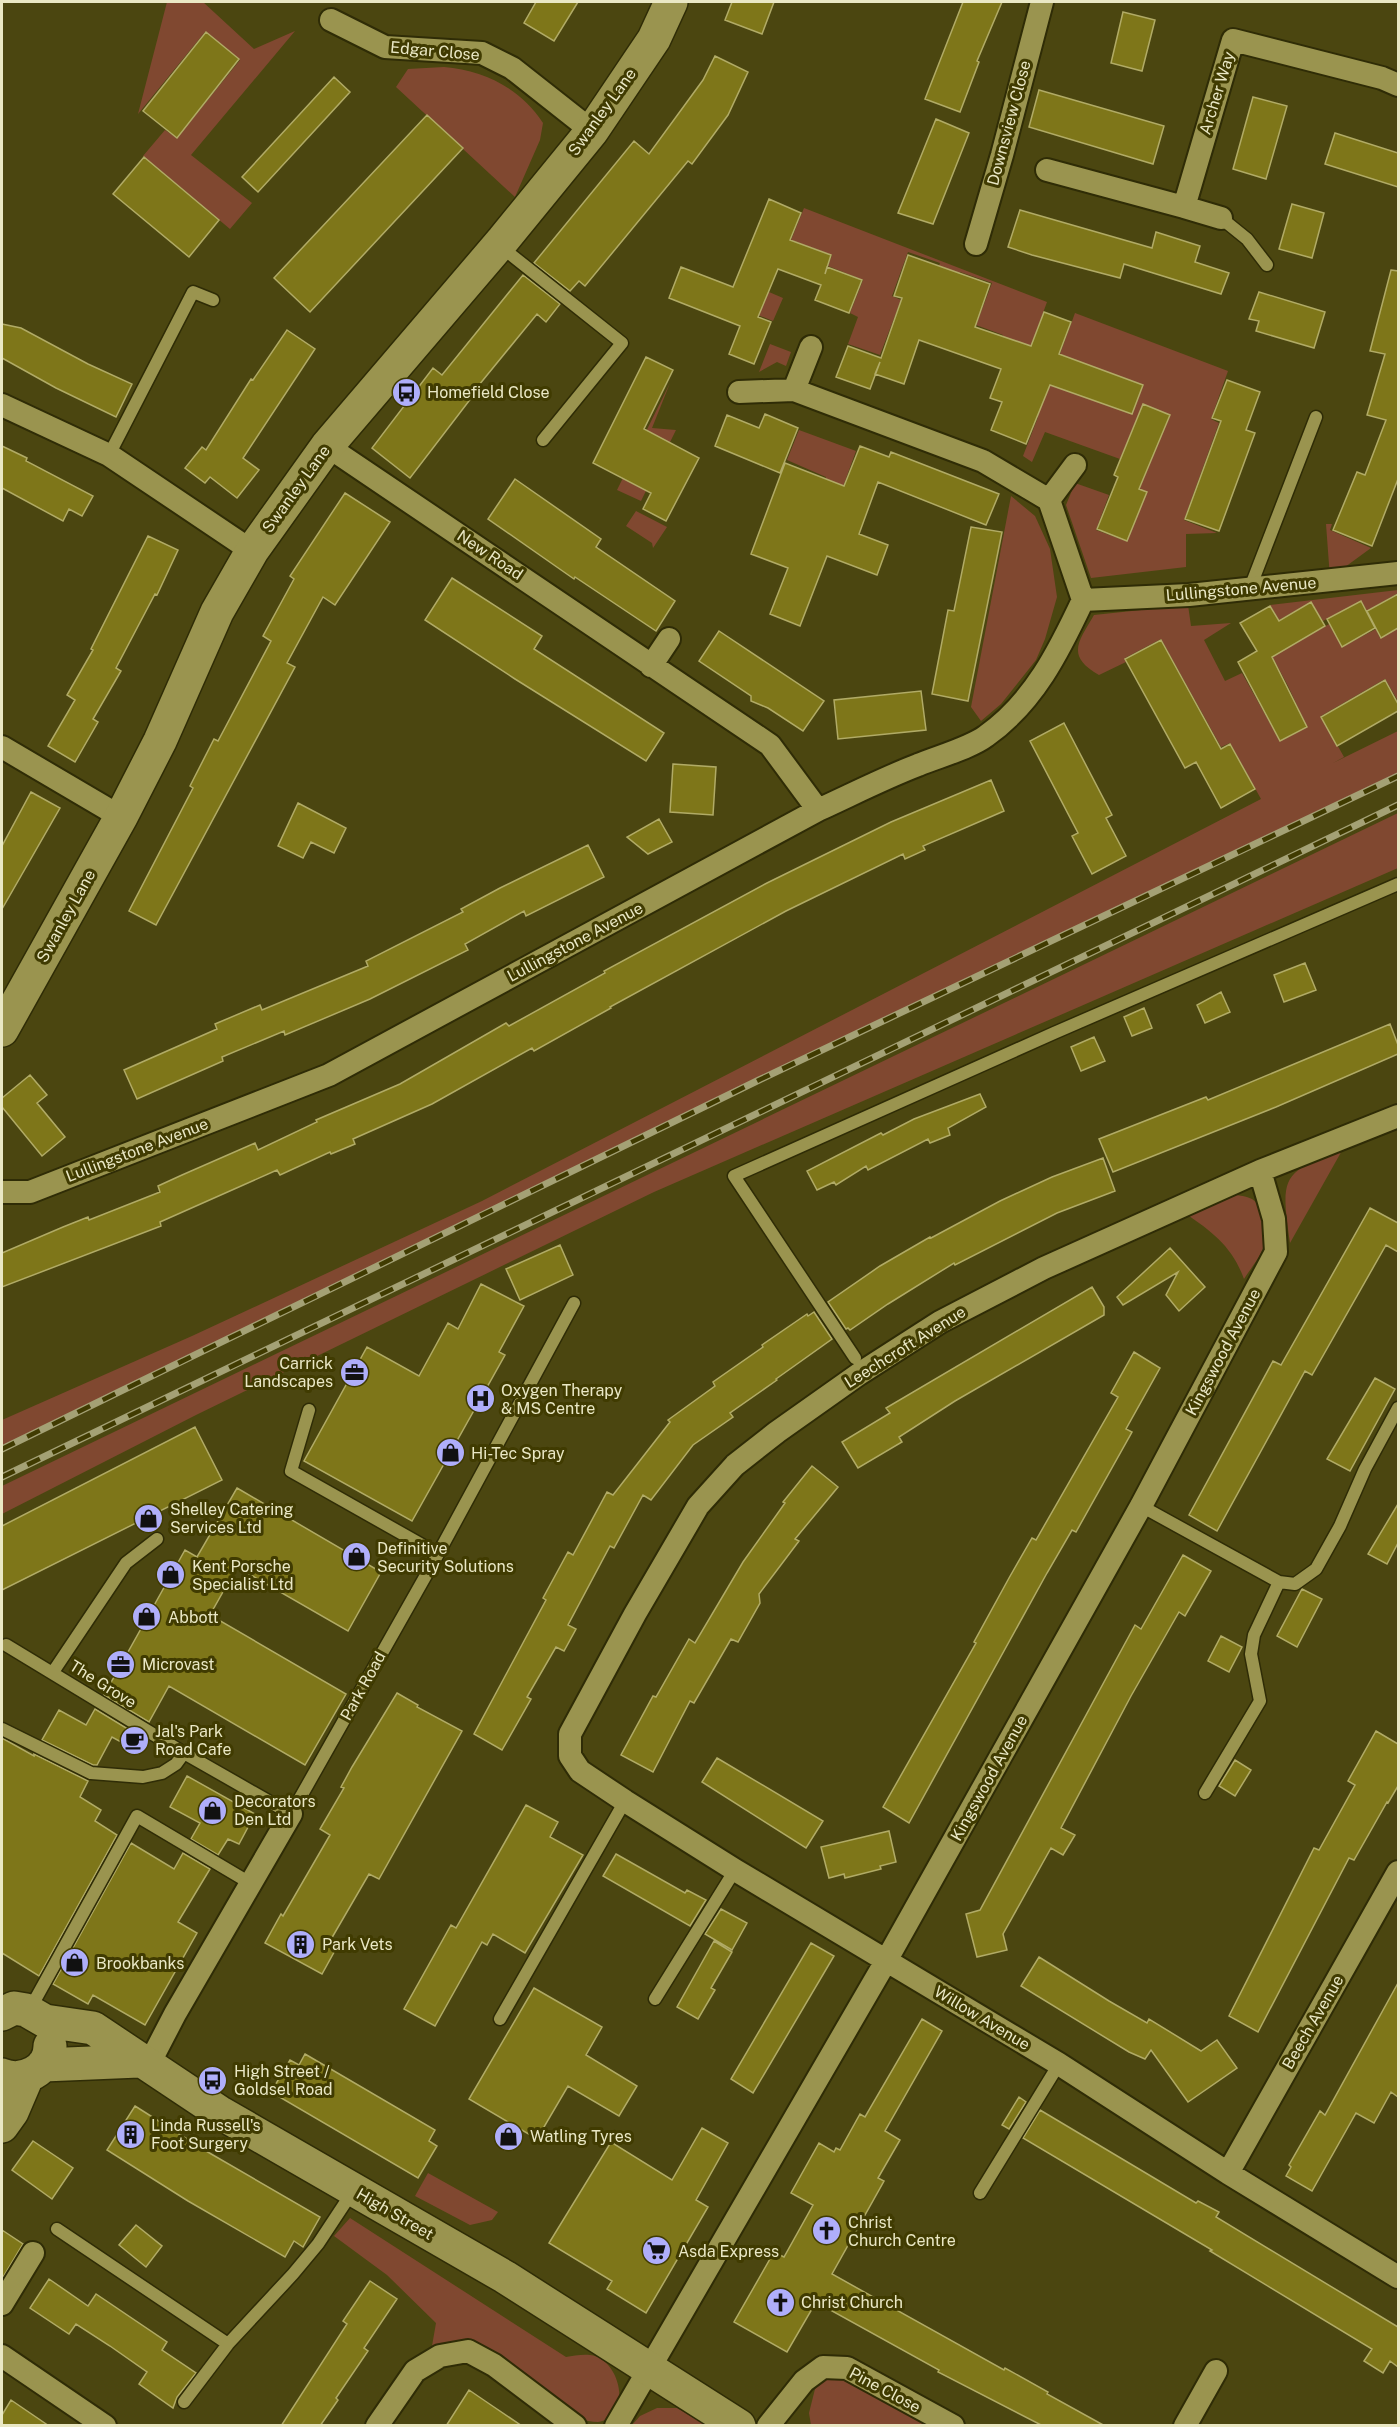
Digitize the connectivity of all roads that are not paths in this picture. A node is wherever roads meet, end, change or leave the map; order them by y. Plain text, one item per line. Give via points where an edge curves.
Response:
1 (671, 2) edge
2 (1042, 2) edge
3 (332, 20) dead end
4 (1398, 85) edge
5 (592, 131) junction
6 (1047, 170) dead end
7 (1184, 207) junction
8 (1221, 218) joint
9 (975, 244) dead end
10 (499, 245) junction
11 (1267, 266) dead end
12 (213, 300) dead end
13 (811, 347) dead end
14 (794, 390) junction
15 (739, 392) dead end
16 (2, 405) edge
17 (1316, 417) dead end
18 (543, 440) dead end
19 (327, 446) junction
20 (109, 455) junction
21 (1076, 465) dead end
22 (1049, 500) junction
23 (252, 551) junction
24 (1398, 573) edge
25 (1250, 588) junction
26 (1083, 600) junction
27 (669, 639) dead end
28 (651, 666) junction
29 (2, 747) edge
30 (818, 810) junction
31 (121, 817) junction
32 (1398, 884) edge
33 (2, 1030) edge
34 (1398, 1116) edge
35 (1260, 1171) junction
36 (2, 1192) edge
37 (574, 1303) dead end
38 (855, 1358) dead end
39 (1398, 1408) edge
40 (309, 1410) dead end
41 (1141, 1506) junction
42 (156, 1539) dead end
43 (438, 1554) junction
44 (1279, 1582) junction
45 (6, 1645) dead end
46 (53, 1672) junction
47 (2, 1729) edge
48 (184, 1753) junction
49 (570, 1756) joint
50 (1205, 1793) dead end
51 (625, 1801) junction
52 (291, 1814) junction
53 (735, 1869) junction
54 (1398, 1872) edge
55 (250, 1883) junction
56 (886, 1961) junction
57 (655, 1999) dead end
58 (18, 2009) edge
59 (500, 2019) dead end
60 (143, 2063) junction
61 (1059, 2064) junction
62 (24, 2072) edge
63 (2, 2126) edge
64 (1228, 2173) junction
65 (354, 2190) junction
66 (980, 2193) dead end
67 (57, 2229) dead end
68 (33, 2253) dead end
69 (1398, 2277) edge
70 (2, 2304) edge
71 (228, 2344) junction
72 (2, 2356) edge
73 (649, 2369) junction
74 (1216, 2372) dead end
75 (184, 2402) dead end
76 (105, 2426) edge
77 (376, 2426) edge
78 (575, 2426) edge
79 (616, 2426) edge
80 (739, 2426) edge
81 (768, 2426) edge
82 (953, 2426) edge
83 (1185, 2426) edge

1 - 5 main road, Swanley Lane via 654,39
2 - 9 street, Downsview Close
3 - 5 street, Edgar Close via 385,47 482,53 512,68
4 - 7 street, Archer Way via 1233,40
5 - 10 main road, Swanley Lane
6 - 7 street
7 - 8 street
8 - 11 lane via 1247,239
10 - 18 lane via 622,343
10 - 19 main road, Swanley Lane
12 - 20 lane via 193,291
13 - 14 street
14 - 15 street
14 - 22 street via 983,461
16 - 20 street
17 - 25 lane
19 - 23 main road, Swanley Lane
19 - 28 street, New Road
20 - 23 street
21 - 22 street
22 - 26 street
23 - 31 main road, Swanley Lane via 217,612 160,741
24 - 25 street, Lullingstone Avenue
25 - 26 street, Lullingstone Avenue
26 - 30 street, Lullingstone Avenue via 1058,654 1032,691 984,738
27 - 28 street
28 - 30 street, New Road via 770,745
29 - 31 street
30 - 36 street, Lullingstone Avenue via 330,1075 30,1192
31 - 33 main road, Swanley Lane
32 - 38 lane via 734,1176
34 - 35 street, Leechcroft Avenue
35 - 41 street, Kingswood Avenue via 1274,1219 1276,1252
35 - 49 street, Leechcroft Avenue via 1044,1268 940,1322 850,1381 735,1465 698,1506 635,1614 570,1734
37 - 43 lane, Park Road
39 - 44 lane via 1316,1569 1295,1584
40 - 43 lane via 291,1471
41 - 44 lane
41 - 56 street, Kingswood Avenue
42 - 46 lane, The Grove via 126,1563
43 - 52 lane, Park Road
44 - 50 lane via 1254,1635 1251,1654 1260,1701
45 - 46 lane, The Grove
46 - 48 lane, The Grove
47 - 48 lane via 91,1773 142,1777 162,1773 177,1764
48 - 52 lane, The Grove
49 - 51 street, Willow Avenue via 580,1771
51 - 53 street, Willow Avenue
51 - 59 lane
52 - 55 street, Park Road
53 - 56 street, Willow Avenue
53 - 57 lane
54 - 64 street, Beech Avenue
55 - 58 lane via 136,1816
55 - 60 street, Park Road
56 - 61 street, Willow Avenue
56 - 73 street, Kingswood Avenue
58 - 60 main road, High Street via 93,2028
58 - 62 main road via 50,2037 50,2052
60 - 62 main road
60 - 65 main road, High Street
61 - 64 street, Willow Avenue
61 - 66 lane
62 - 63 main road via 12,2112
64 - 69 street, Willow Avenue
65 - 71 lane via 318,2244
65 - 73 main road, High Street via 505,2277
67 - 71 lane
68 - 70 street
71 - 75 lane
72 - 76 street
73 - 79 street, Kingswood Avenue
73 - 80 main road, High Street
74 - 83 street
77 - 78 street via 415,2372 440,2356 468,2351 494,2365
81 - 82 street, Pine Close via 804,2381 822,2367 847,2368

